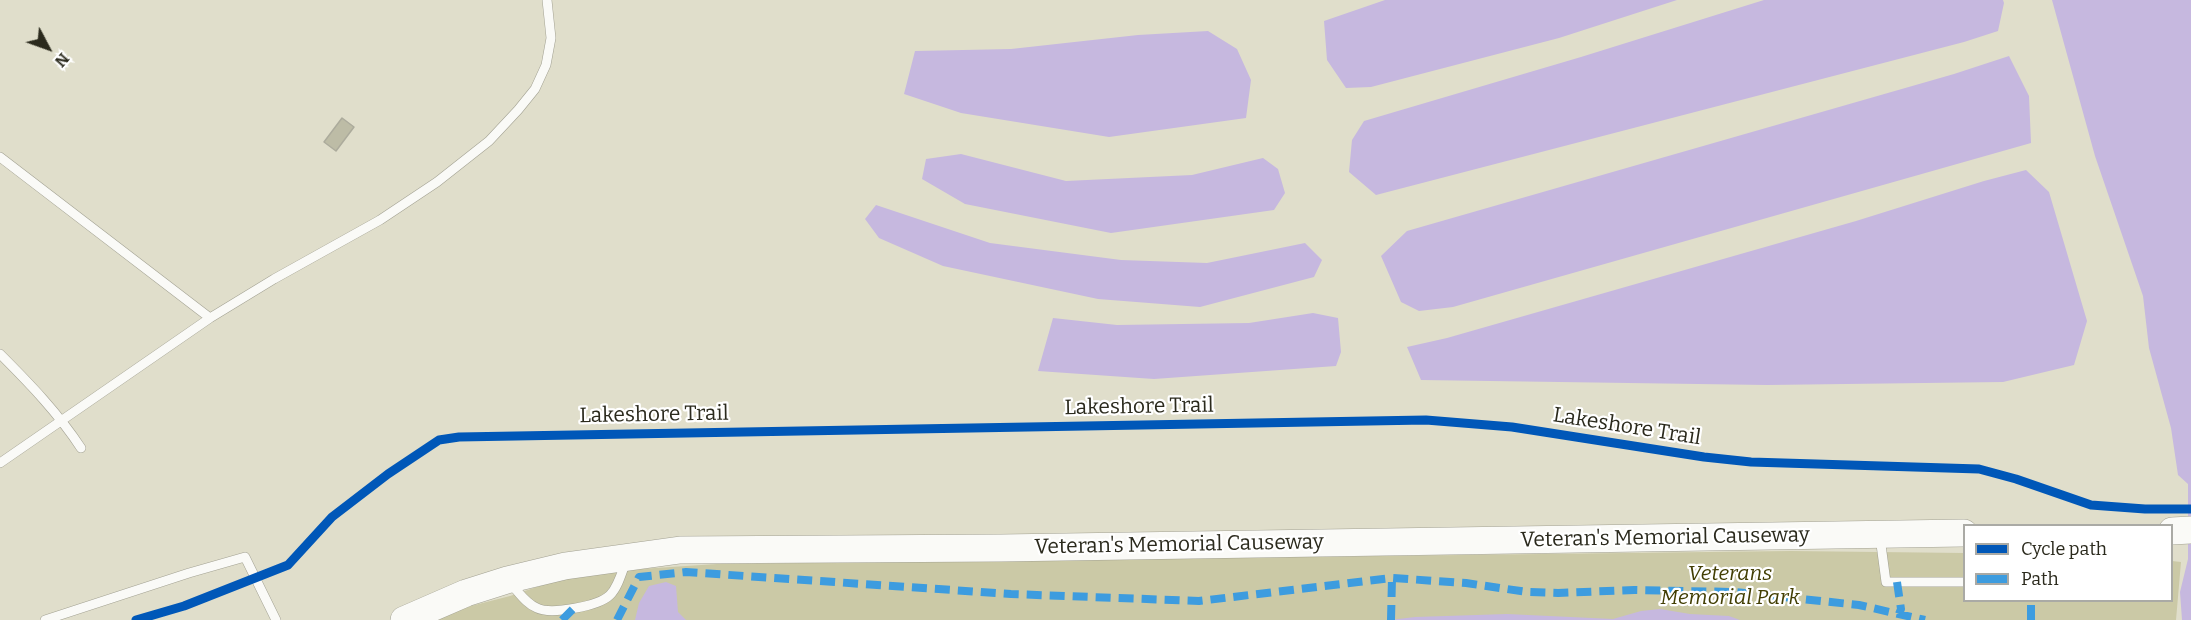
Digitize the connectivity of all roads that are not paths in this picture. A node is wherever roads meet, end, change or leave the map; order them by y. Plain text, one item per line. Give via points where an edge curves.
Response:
1 (547, 0) edge
2 (0, 157) edge
3 (210, 318) junction
4 (0, 354) edge
5 (63, 420) junction
6 (81, 448) dead end
7 (0, 463) edge
8 (2191, 530) edge
9 (2173, 531) edge
10 (1963, 533) edge
11 (1879, 535) junction
12 (628, 556) junction
13 (507, 580) junction
14 (1963, 582) edge
15 (45, 620) edge
16 (276, 620) edge
17 (405, 620) edge

1 - 3 lane via 551,39 546,65 535,89 489,141 380,220
2 - 3 lane
3 - 5 lane
4 - 5 lane
5 - 6 lane
5 - 7 lane
8 - 9 main road
10 - 11 main road, Veteran's Memorial Causeway
11 - 12 main road, Veteran's Memorial Causeway via 680,550
11 - 14 lane via 1886,582
12 - 13 main road, Veteran's Memorial Causeway
12 - 13 lane via 608,597 577,607 541,610
13 - 17 main road, Veteran's Memorial Causeway
15 - 16 lane via 245,557

